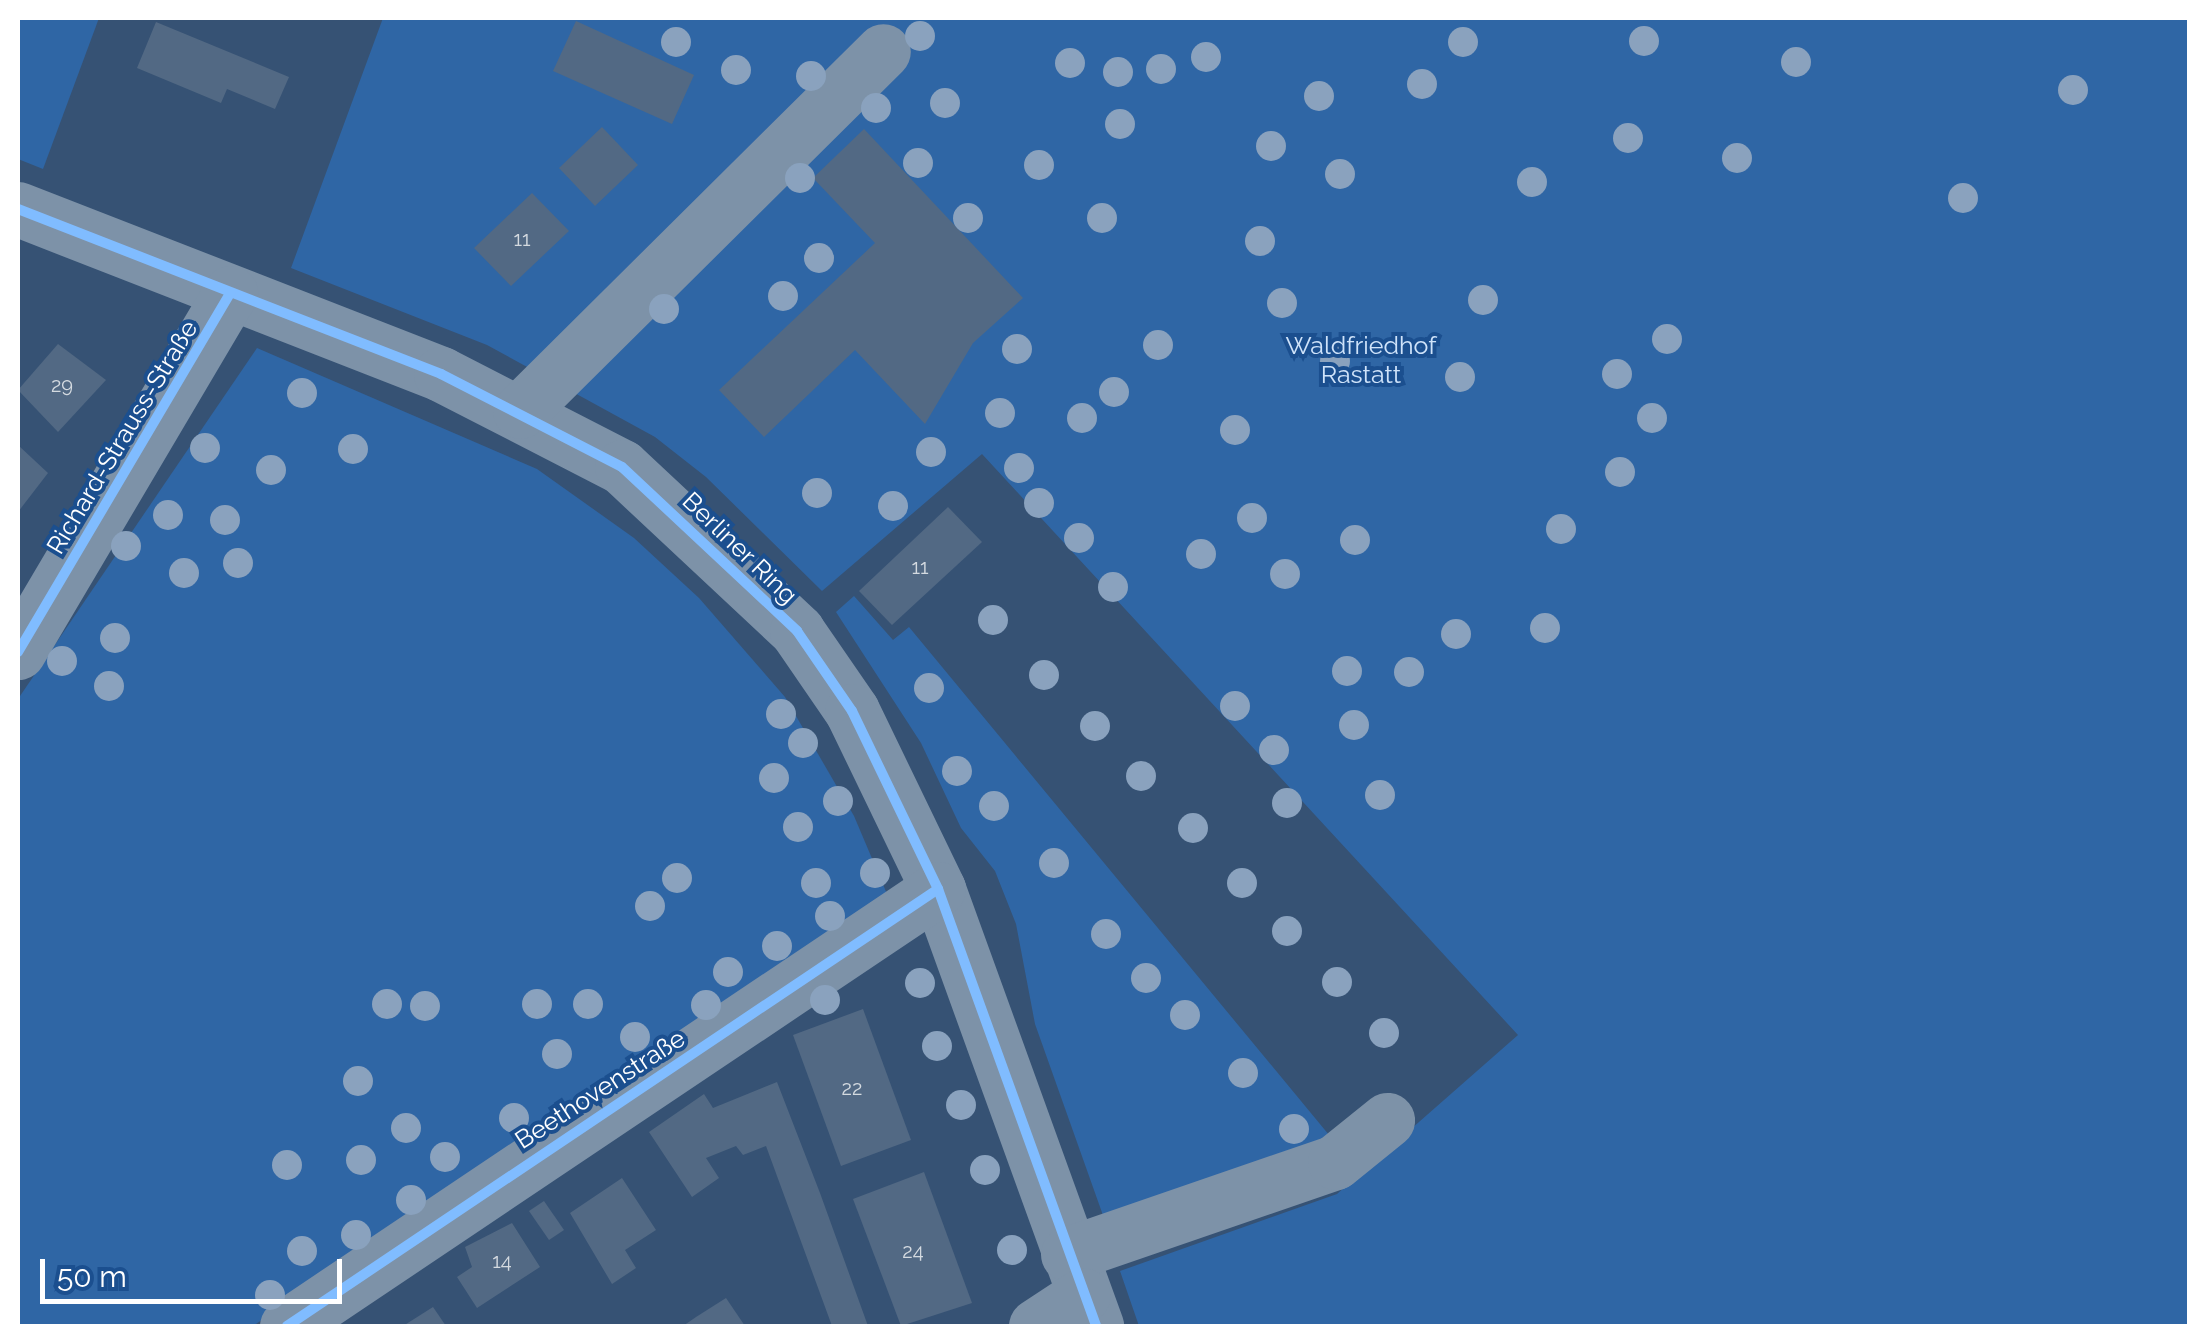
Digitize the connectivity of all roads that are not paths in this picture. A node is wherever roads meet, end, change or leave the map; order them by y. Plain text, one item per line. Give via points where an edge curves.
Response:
1 (883, 52) dead end
2 (18, 209) edge
3 (230, 294) junction
4 (520, 411) junction
5 (18, 652) edge
6 (938, 889) junction
7 (1387, 1120) dead end
8 (1083, 1292) edge
9 (287, 1326) edge
10 (1036, 1326) edge

1 - 4 street
2 - 3 street, Berliner Ring
3 - 4 street, Berliner Ring via 442,374
3 - 5 street, Richard-Strauss-Straße
4 - 6 street, Berliner Ring via 622,466 797,631 870,742
6 - 8 street, Berliner Ring
6 - 9 street, Beethovenstraße
7 - 8 street via 1335,1162
8 - 10 street

